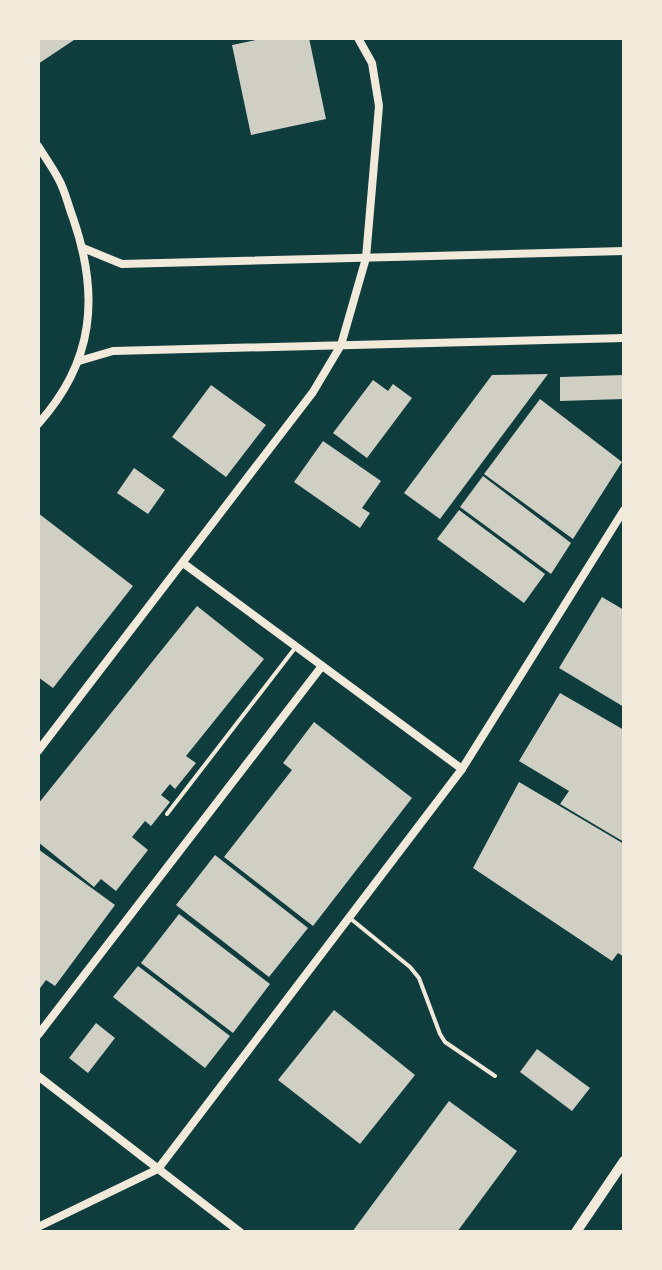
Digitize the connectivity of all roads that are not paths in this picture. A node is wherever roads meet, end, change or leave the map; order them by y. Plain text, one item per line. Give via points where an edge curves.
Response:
1 (358, 38) edge
2 (38, 146) edge
3 (83, 248) junction
4 (624, 251) edge
5 (366, 258) junction
6 (624, 338) edge
7 (341, 345) junction
8 (79, 361) junction
9 (38, 424) edge
10 (624, 510) edge
11 (183, 563) junction
12 (296, 647) junction
13 (322, 666) junction
14 (38, 751) edge
15 (462, 769) junction
16 (167, 814) dead end
17 (349, 918) junction
18 (38, 1035) edge
19 (38, 1076) edge
20 (495, 1076) dead end
21 (624, 1161) edge
22 (158, 1169) junction
23 (38, 1227) edge
24 (240, 1232) edge
25 (576, 1232) edge

1 - 5 street via 372,63 379,106
2 - 3 street via 60,180
3 - 5 street via 122,264
3 - 8 street via 90,305
4 - 5 street
5 - 7 street
6 - 7 street
7 - 8 street via 113,351
7 - 11 street via 313,392
8 - 9 street
10 - 15 street
11 - 12 street
11 - 14 street
12 - 13 street
12 - 16 lane
13 - 15 street
13 - 18 street
15 - 17 street
17 - 20 lane via 419,978 445,1042
17 - 22 street
19 - 22 street
21 - 25 street
22 - 23 street
22 - 24 street

